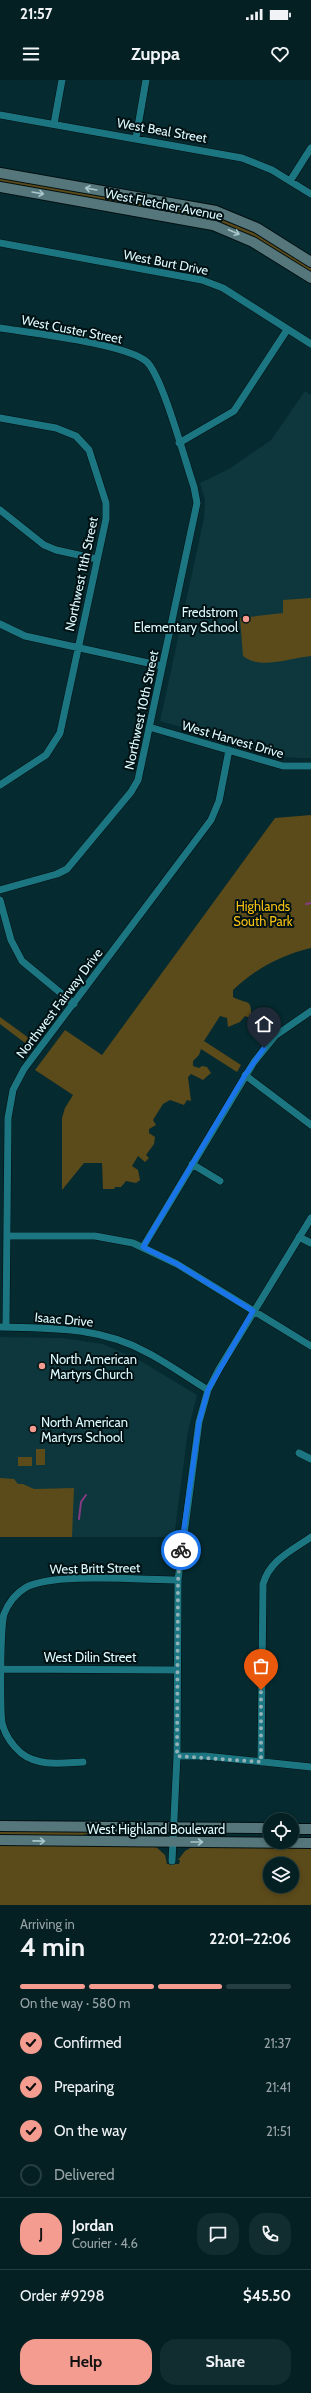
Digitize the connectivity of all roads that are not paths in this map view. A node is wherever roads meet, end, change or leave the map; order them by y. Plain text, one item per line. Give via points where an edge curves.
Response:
1 (62, 80) edge
2 (146, 80) edge
3 (0, 115) edge
4 (54, 124) junction
5 (136, 138) junction
6 (311, 148) edge
7 (0, 173) edge
8 (290, 181) junction
9 (0, 187) edge
10 (311, 194) edge
11 (0, 243) edge
12 (311, 262) edge
13 (311, 278) edge
14 (0, 328) edge
15 (287, 330) junction
16 (311, 344) edge
17 (0, 418) edge
18 (178, 443) junction
19 (0, 510) edge
20 (97, 559) junction
21 (1, 627) edge
22 (78, 648) junction
23 (162, 666) junction
24 (149, 727) junction
25 (229, 750) junction
26 (311, 766) edge
27 (0, 785) edge
28 (0, 890) edge
29 (0, 900) edge
30 (74, 1004) junction
31 (311, 1012) edge
32 (245, 1075) junction
33 (311, 1125) edge
34 (192, 1164) junction
35 (220, 1181) dead end
36 (311, 1218) edge
37 (7, 1236) junction
38 (299, 1238) junction
39 (311, 1243) edge
40 (143, 1247) junction
41 (253, 1311) junction
42 (3, 1327) edge
43 (311, 1346) edge
44 (208, 1390) junction
45 (299, 1453) dead end
46 (311, 1460) edge
47 (311, 1537) edge
48 (178, 1580) junction
49 (2, 1669) junction
50 (177, 1670) junction
51 (177, 1756) junction
52 (83, 1762) dead end
53 (261, 1762) junction
54 (311, 1767) edge
55 (0, 1826) edge
56 (173, 1827) junction
57 (263, 1828) edge
58 (299, 1829) edge
59 (311, 1829) edge
60 (0, 1840) edge
61 (172, 1842) junction
62 (311, 1842) edge
63 (172, 1861) dead end

1 - 4 street
2 - 5 street
3 - 4 street, West Beal Street
4 - 5 street, West Beal Street
5 - 8 street, West Beal Street via 242,158
6 - 8 street
12 -> 7 main road, West Fletcher Avenue via 257,228 216,211
8 - 10 street, West Beal Street
9 -> 13 main road, West Fletcher Avenue via 219,227 253,242
11 - 15 street, West Burt Drive via 202,280 223,288
14 - 18 street, West Custer Street via 118,349 139,356 158,380
15 - 16 street, West Burt Drive
15 - 18 street via 234,411
17 - 20 street, Northwest 11th Street via 56,428 80,439 92,457 106,502 106,519
18 - 23 street, Northwest 10th Street via 197,503
19 - 20 street via 44,545
20 - 22 street, Northwest 11th Street
21 - 22 street via 25,636
22 - 23 street
22 - 27 street, Northwest 11th Street via 57,741 46,755
23 - 24 street, Northwest 10th Street
24 - 25 street, West Harvest Drive
24 - 28 street, Northwest 10th Street via 135,786 73,863 56,874
25 - 26 street, West Harvest Drive via 283,766
25 - 30 street, Northwest Fairway Drive via 219,801 211,820
29 - 30 street via 10,940 22,961
30 - 37 street, Northwest Fairway Drive via 24,1069 10,1101
31 - 32 street via 275,1036
32 - 33 street
32 - 34 street
34 - 35 street
34 - 40 street
36 - 38 street
37 - 40 street via 107,1237
37 - 42 street, Northwest Fairway Drive
38 - 39 street
38 - 41 street
40 - 41 street via 177,1264
41 - 43 street
41 - 44 street
42 - 44 street, Isaac Drive via 72,1329 116,1339 148,1353
44 - 48 street via 199,1422
45 - 46 street
47 - 53 street via 276,1561 269,1568 263,1584
48 - 49 street, West Britt Street via 53,1580 33,1584 16,1595 7,1607 3,1619
48 - 50 street
49 - 50 street, West Dilin Street
49 - 52 street via 2,1722 15,1747 26,1756 43,1762
50 - 51 street
51 - 53 street
51 - 56 street
53 - 54 street
55 - 56 main road, West Highland Boulevard
56 - 57 main road, West Highland Boulevard
56 - 61 street
58 - 59 main road
60 -> 61 main road, West Highland Boulevard
61 -> 62 main road, West Highland Boulevard
61 - 63 street

